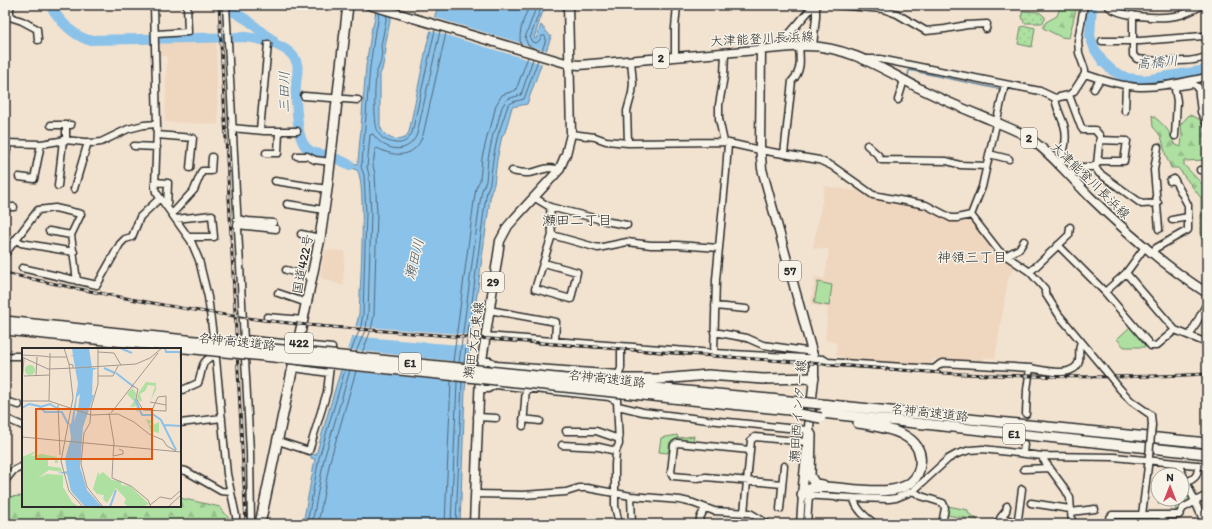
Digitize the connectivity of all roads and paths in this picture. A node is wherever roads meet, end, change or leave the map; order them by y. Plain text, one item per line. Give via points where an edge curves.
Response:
1 (10, 5) edge
2 (154, 5) edge
3 (187, 5) edge
4 (348, 5) edge
5 (369, 5) edge
6 (568, 5) edge
7 (677, 5) edge
8 (815, 5) edge
9 (836, 5) edge
10 (1084, 5) edge
11 (1107, 5) edge
12 (1203, 5) edge
13 (226, 8) edge
14 (1133, 15) junction
15 (986, 29) dead end
16 (156, 38) junction
17 (1207, 39) edge
18 (38, 40) dead end
19 (1102, 41) dead end
20 (1133, 41) junction
21 (268, 44) dead end
22 (799, 46) junction
23 (813, 46) junction
24 (778, 47) junction
25 (761, 49) junction
26 (725, 52) junction
27 (1207, 56) edge
28 (675, 57) junction
29 (863, 59) junction
30 (631, 61) junction
31 (569, 64) junction
32 (1085, 74) junction
33 (1207, 77) edge
34 (1100, 79) junction
35 (904, 80) junction
36 (1005, 84) junction
37 (1126, 85) junction
38 (1174, 85) junction
39 (1094, 90) dead end
40 (1069, 95) junction
41 (304, 96) dead end
42 (1055, 98) junction
43 (337, 99) junction
44 (358, 100) dead end
45 (898, 100) dead end
46 (1125, 111) dead end
47 (996, 122) junction
48 (157, 124) junction
49 (1207, 124) edge
50 (51, 125) dead end
51 (232, 128) junction
52 (260, 130) junction
53 (297, 131) dead end
54 (279, 132) junction
55 (571, 134) junction
56 (157, 135) junction
57 (1175, 136) dead end
58 (65, 140) junction
59 (1100, 140) junction
60 (88, 142) junction
61 (6, 143) edge
62 (628, 143) junction
63 (726, 143) junction
64 (41, 144) junction
65 (867, 145) dead end
66 (134, 146) dead end
67 (156, 147) junction
68 (1158, 147) dead end
69 (760, 150) junction
70 (266, 153) dead end
71 (784, 154) junction
72 (989, 154) junction
73 (297, 156) dead end
74 (212, 157) dead end
75 (5, 158) edge
76 (1009, 159) dead end
77 (1098, 161) junction
78 (331, 162) junction
79 (986, 166) junction
80 (1059, 166) junction
81 (1095, 167) junction
82 (190, 168) dead end
83 (559, 170) junction
84 (1200, 170) dead end
85 (1207, 170) edge
86 (512, 171) dead end
87 (1069, 176) junction
88 (19, 177) dead end
89 (275, 181) dead end
90 (1170, 181) dead end
91 (155, 182) junction
92 (58, 186) dead end
93 (74, 189) dead end
94 (327, 189) junction
95 (160, 198) junction
96 (535, 198) junction
97 (1158, 203) junction
98 (287, 204) dead end
99 (5, 206) edge
100 (167, 206) junction
101 (14, 207) dead end
102 (550, 207) junction
103 (324, 210) junction
104 (971, 215) junction
105 (1188, 216) junction
106 (174, 217) junction
107 (1172, 220) dead end
108 (237, 222) junction
109 (627, 225) dead end
110 (1070, 227) dead end
111 (1159, 229) dead end
112 (49, 232) dead end
113 (301, 234) dead end
114 (71, 235) junction
115 (552, 235) junction
116 (189, 237) junction
117 (320, 238) junction
118 (16, 239) junction
119 (1024, 241) dead end
120 (1058, 245) junction
121 (719, 248) junction
122 (1148, 250) junction
123 (74, 252) junction
124 (5, 254) edge
125 (1005, 256) junction
126 (544, 263) junction
127 (22, 268) dead end
128 (286, 270) dead end
129 (1030, 272) junction
130 (1126, 273) junction
131 (313, 277) junction
132 (77, 281) junction
133 (1105, 292) junction
134 (278, 293) dead end
135 (1207, 293) edge
136 (307, 303) junction
137 (1207, 303) edge
138 (715, 306) junction
139 (746, 309) dead end
140 (489, 310) junction
141 (267, 317) dead end
142 (304, 320) junction
143 (5, 321) edge
144 (5, 330) edge
145 (1175, 330) junction
146 (714, 332) junction
147 (1190, 335) junction
148 (485, 336) junction
149 (244, 339) junction
150 (554, 341) junction
151 (1081, 342) junction
152 (1207, 343) edge
153 (185, 344) junction
154 (298, 345) junction
155 (621, 346) junction
156 (714, 353) junction
157 (216, 355) junction
158 (813, 355) junction
159 (5, 356) edge
160 (22, 356) edge
161 (482, 361) junction
162 (294, 368) junction
163 (1030, 368) junction
164 (329, 373) junction
165 (814, 378) junction
166 (623, 383) junction
167 (526, 388) junction
168 (478, 389) junction
169 (181, 391) edge
170 (5, 401) edge
171 (618, 403) junction
172 (19, 405) dead end
173 (800, 409) junction
174 (821, 412) junction
175 (1026, 414) dead end
176 (477, 417) junction
177 (5, 418) edge
178 (222, 418) junction
179 (496, 418) dead end
180 (523, 420) junction
181 (540, 421) dead end
182 (181, 423) edge
183 (22, 426) edge
184 (522, 426) dead end
185 (791, 429) junction
186 (568, 430) dead end
187 (808, 430) junction
188 (619, 439) junction
189 (790, 440) junction
190 (278, 441) junction
191 (807, 442) junction
192 (1207, 443) edge
193 (1024, 444) dead end
194 (562, 446) dead end
195 (750, 450) junction
196 (616, 451) junction
197 (1023, 453) junction
198 (1207, 454) edge
199 (1042, 456) junction
200 (1149, 458) junction
201 (1180, 464) joint
202 (1198, 465) junction
203 (22, 466) edge
204 (784, 466) dead end
205 (1207, 466) edge
206 (1050, 468) junction
207 (1024, 469) dead end
208 (181, 470) edge
209 (1190, 480) edge
210 (5, 481) edge
211 (747, 481) junction
212 (782, 484) junction
213 (834, 487) junction
214 (1022, 489) dead end
215 (1190, 489) edge
216 (913, 491) junction
217 (230, 492) junction
218 (615, 492) junction
219 (475, 494) junction
220 (806, 495) junction
221 (1207, 495) edge
222 (631, 496) junction
223 (854, 498) junction
224 (1195, 500) junction
225 (251, 502) junction
226 (1031, 502) dead end
227 (1007, 506) dead end
228 (705, 508) junction
229 (780, 509) dead end
230 (1095, 509) dead end
231 (1071, 511) junction
232 (744, 513) junction
233 (1142, 515) junction
234 (1164, 515) junction
235 (1001, 517) junction
236 (1204, 523) edge
237 (236, 524) edge
238 (251, 524) edge
239 (257, 524) edge
240 (260, 524) edge
241 (474, 524) edge
242 (619, 524) edge
243 (632, 524) edge
244 (699, 524) edge
245 (768, 524) edge
246 (800, 524) edge
247 (807, 524) edge
248 (875, 524) edge
249 (942, 524) edge
250 (997, 524) edge
251 (1072, 524) edge
252 (1109, 524) edge
253 (1162, 524) edge

1 - 18 street via 10,17 37,29
2 - 16 street
3 - 16 street via 188,32
4 - 43 highway, 国道422号 / 422
5 - 31 main road, 大津能登川長浜線 / 2
6 - 31 main road, 瀬田大石東線
7 - 28 street
8 - 23 street
8 - 24 street
9 - 15 street via 883,9 926,31 972,24 986,24
10 - 32 street via 1078,41
11 - 14 street via 1114,11
12 - 14 street via 1178,16
13 - 51 street
14 - 20 street
16 - 48 street
17 - 20 street via 1203,36
19 - 20 street
20 - 27 street via 1134,55 1137,59 1160,62
21 - 52 street
22 - 23 main road, 大津能登川長浜線 / 2
22 - 24 main road, 大津能登川長浜線 / 2
22 - 71 street via 800,66 798,75 792,81
23 - 29 main road, 大津能登川長浜線 / 2
24 - 25 main road, 大津能登川長浜線 / 2
25 - 26 main road, 大津能登川長浜線 / 2
25 - 69 main road, 瀬田西インター線 / 57
26 - 28 main road, 大津能登川長浜線 / 2
26 - 63 street via 719,119
28 - 30 main road, 大津能登川長浜線 / 2
29 - 35 main road, 大津能登川長浜線 / 2
29 - 36 street via 880,59
30 - 31 main road, 大津能登川長浜線 / 2
30 - 62 street via 633,83 627,111
31 - 55 main road, 瀬田大石東線 / 29
32 - 34 street
32 - 40 street
33 - 38 street
34 - 37 street
34 - 39 street
35 - 45 street
35 - 47 main road, 大津能登川長浜線 / 2
36 - 42 street via 1040,91
36 - 47 street
37 - 38 street
37 - 46 street
38 - 49 street via 1193,84 1198,87 1201,112
38 - 57 street via 1177,101
40 - 42 street
40 - 59 street via 1083,130 1096,130
41 - 43 street
42 - 80 street via 1065,128 1064,152
43 - 44 street
43 - 78 highway, 国道422号 / 422
47 - 72 street
47 - 80 main road, 大津能登川長浜線 / 2 via 1029,138
48 - 56 street
48 - 60 street via 128,129 100,142
50 - 58 street via 68,125
51 - 52 street
51 - 108 street
52 - 54 street
53 - 54 street
54 - 70 street via 278,153
55 - 62 street
55 - 83 main road, 瀬田大石東線 / 29
56 - 67 street
56 - 82 street via 193,138
58 - 60 street
58 - 64 street
58 - 92 street
59 - 77 street
59 - 77 street via 1126,141 1124,161
60 - 93 street
61 - 64 street
61 - 75 street
62 - 63 street
63 - 69 street
63 - 121 street
64 - 88 street via 34,179
65 - 79 street via 881,160 947,161 960,165
66 - 67 street
67 - 91 street
68 - 97 street via 1154,170
69 - 71 street
69 - 158 main road, 瀬田西インター線 / 57 via 764,180
71 - 104 street via 827,163 873,195 922,204 951,218
72 - 76 street
72 - 79 street
73 - 78 street
74 - 106 street via 211,171 202,171 194,190
77 - 81 street
78 - 94 highway, 国道422号 / 422
79 - 104 street via 982,186
80 - 87 main road, 大津能登川長浜線 / 2
81 - 87 street via 1077,167
81 - 97 street via 1099,173 1142,204
83 - 86 street via 545,168 526,173
83 - 96 main road, 瀬田大石東線 / 29
84 - 85 street
87 - 122 main road, 大津能登川長浜線 / 2
89 - 94 street
90 - 105 street via 1174,179 1188,205
91 - 95 street via 156,192
91 - 100 street via 168,183
94 - 103 highway, 国道422号 / 422
95 - 100 street
95 - 132 street via 140,217 132,237 120,244 97,285
96 - 102 street
96 - 140 main road, 瀬田大石東線 / 29 via 508,226 500,241
97 - 111 street
98 - 103 street
99 - 101 street
100 - 106 street
102 - 109 street
102 - 115 street
103 - 117 highway, 国道422号 / 422
104 - 125 street
105 - 107 street
105 - 122 street via 1188,230
106 - 116 street
106 - 116 street via 212,214 214,237
108 - 108 street via 248,222 271,223
108 - 149 street
110 - 120 street via 1069,235
112 - 114 street
113 - 117 street
114 - 118 street via 80,214 54,208 38,210
114 - 123 street
115 - 121 street via 598,248 627,242
115 - 126 street
116 - 157 street via 196,250 208,297
117 - 131 highway, 国道422号 / 422
118 - 123 street via 21,243
118 - 124 street
119 - 125 street via 1019,249
120 - 129 street
120 - 133 street
121 - 138 street
122 - 130 street
122 - 135 main road, 大津能登川長浜線 / 2
123 - 132 street
125 - 129 street
126 - 126 street via 535,289 571,299 577,272
127 - 132 street
128 - 131 street
129 - 151 street
130 - 133 street
130 - 145 street
131 - 136 highway, 国道422号 / 422
133 - 145 street via 1151,346 1156,346
134 - 136 street
136 - 142 highway, 国道422号 / 422
137 - 147 street
138 - 139 street
138 - 146 street
140 - 148 main road, 瀬田大石東線 / 29
140 - 150 street via 556,322
141 - 142 street
142 - 154 highway, 国道422号 / 422
143 - 153 highway, 名神高速道路 / E1
144 - 153 highway, 名神高速道路 / E1
145 - 147 street
146 - 156 street
146 - 158 street
147 - 152 street
148 - 150 street
148 - 161 main road, 瀬田大石東線 / 29
149 - 154 street
149 - 225 street
150 - 155 street
151 - 163 street via 1079,362 1069,370 1056,372
151 - 200 street, bridge via 1131,402 1151,415
153 - 166 highway, 名神高速道路 / E1, bridge
153 - 166 highway, 名神高速道路 / E1, bridge
154 - 162 highway, 国道422号 / 422
154 - 164 street via 332,348
155 - 156 street
155 - 166 street
156 - 158 street
157 - 169 street via 203,363 198,383
157 - 178 street
158 - 163 street via 828,362 934,369 943,363
158 - 165 main road, 瀬田西インター線 / 57
159 - 160 street
161 - 166 street
161 - 168 main road, 瀬田大石東線 / 29
162 - 164 street
162 - 190 highway, 国道422号 / 422
163 - 175 street via 1026,390
164 - 190 street via 309,451
165 - 166 highway via 763,379 708,375
165 - 187 main road, 瀬田西インター線 / 57
166 - 171 street
166 - 173 highway, 名神高速道路 / E1
166 - 173 highway, 名神高速道路 / E1 via 760,407
167 - 168 street via 494,385 488,389
167 - 171 street via 609,397
167 - 180 street
168 - 176 main road, 瀬田大石東線 / 29
170 - 172 street
171 - 185 street via 630,409 650,413
171 - 188 street
173 - 174 highway, 名神高速道路 / E1
174 - 192 highway, 名神高速道路 / E1
174 - 198 highway, 名神高速道路 / E1
174 - 213 highway via 895,431 906,436 919,450 920,468 916,478 897,490
176 - 179 street
176 - 219 main road, 瀬田大石東線 / 29
177 - 183 street
178 - 182 street
178 - 217 street
180 - 181 street
180 - 184 street
185 - 187 street
185 - 189 street
186 - 188 street via 585,429
187 - 191 main road, 瀬田西インター線 / 57
187 - 213 highway via 811,435 810,476 815,484
188 - 196 street
189 - 191 street
189 - 195 street via 755,437 751,440
190 - 240 highway, 国道422号 / 422
191 - 220 main road, 瀬田西インター線 / 57
193 - 197 street
194 - 196 street via 599,447
195 - 211 street
195 - 211 street via 677,443 674,445 671,472 673,476 680,477
196 - 218 street
197 - 199 street
197 - 216 street via 983,449 958,454
199 - 200 street
199 - 206 street
200 - 201 street
200 - 233 street
201 - 202 street
202 - 205 street
202 - 209 street via 1198,474
203 - 210 street via 13,471
204 - 212 street
206 - 207 street
206 - 231 street via 1070,498
208 - 217 street via 222,491
211 - 212 street
211 - 232 street
212 - 229 street
213 - 220 highway via 808,489
214 - 235 street via 1018,519 1014,522
215 - 224 street
216 - 223 street via 889,499
216 - 249 street via 943,503 945,508
217 - 237 street
218 - 219 street via 582,488 566,492
218 - 222 street
218 - 242 street
219 - 241 main road, 瀬田大石東線 / 29
220 - 223 street
220 - 246 street
220 - 247 street
221 - 224 street
222 - 228 street via 680,500
222 - 243 street
223 - 248 street via 861,511
224 - 234 street via 1183,508 1179,515
224 - 236 street
225 - 238 street
225 - 239 street
226 - 231 street
227 - 235 street
228 - 232 street via 714,512
228 - 244 street
230 - 231 street
231 - 251 street
232 - 245 street via 756,516
233 - 234 street
233 - 252 street via 1112,515
234 - 253 street
235 - 250 street

